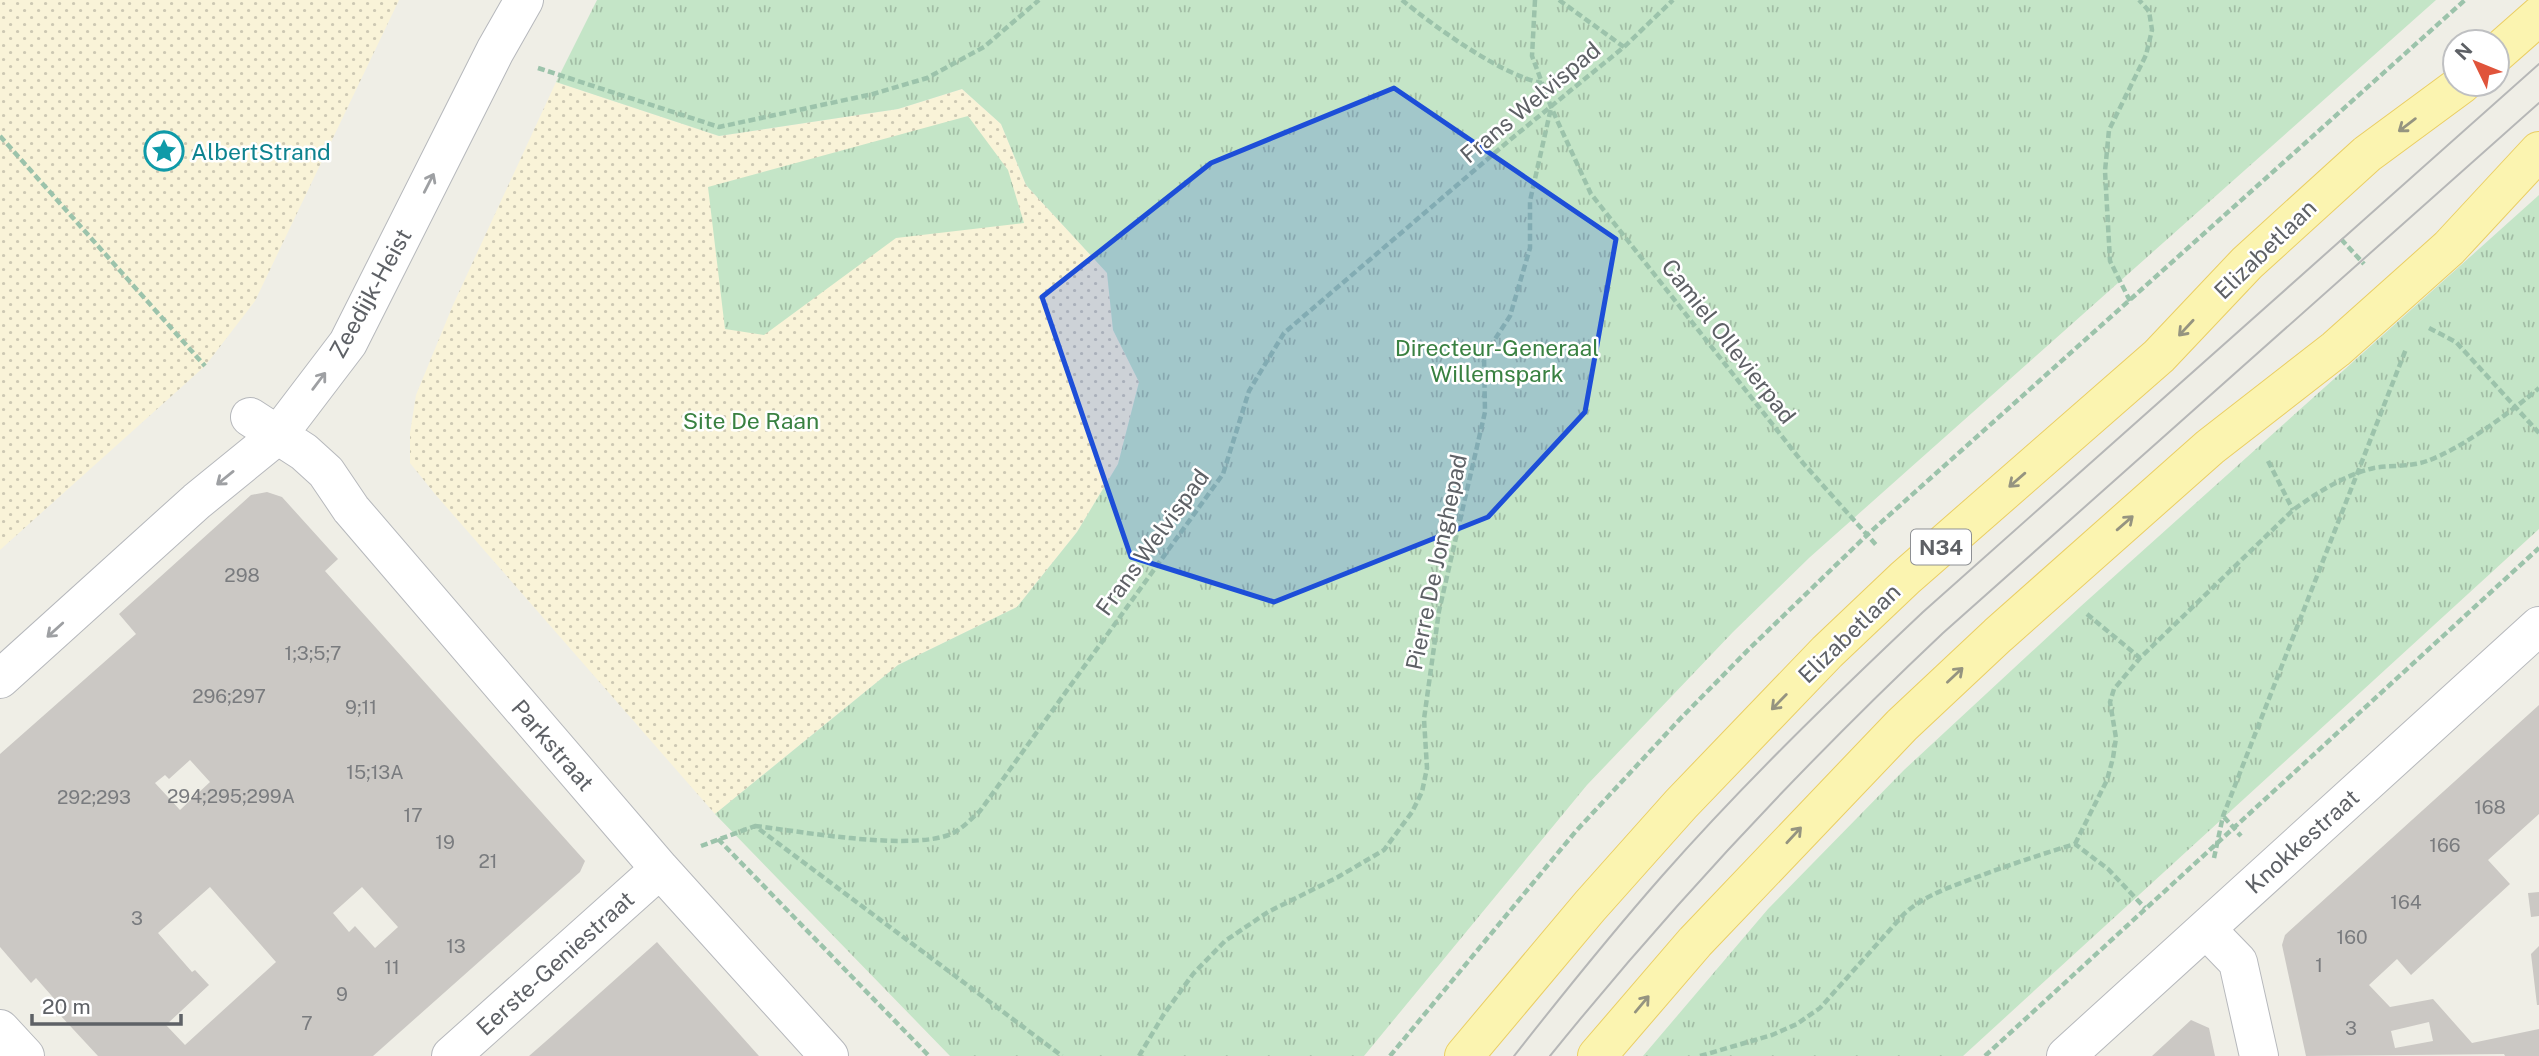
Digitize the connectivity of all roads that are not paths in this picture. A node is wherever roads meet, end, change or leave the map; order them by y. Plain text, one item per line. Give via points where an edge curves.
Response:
1 (524, 0) edge
2 (2539, 16) edge
3 (2511, 41) edge
4 (2443, 98) edge
5 (2539, 151) edge
6 (264, 426) junction
7 (2539, 626) edge
8 (0, 679) edge
9 (660, 869) junction
10 (2206, 929) junction
11 (0, 1028) edge
12 (24, 1056) edge
13 (451, 1056) edge
14 (829, 1056) edge
15 (1464, 1056) edge
16 (1597, 1056) edge
17 (2066, 1056) edge
18 (2259, 1056) edge

6 -> 1 street, Zeedijk-Heist via 348,343
2 - 3 main road
4 -> 15 main road, Elizabetlaan / N34 via 2367,154 2247,262 2160,356 1827,652 1681,804
16 -> 5 main road via 1695,942 1902,725 2210,447 2336,349 2405,310 2449,248
6 -> 8 street, Zeedijk-Heist via 198,501
6 - 9 street, Parkstraat via 326,472 360,519
7 - 10 street, Knokkestraat
9 - 13 street, Eerste-Geniestraat
9 - 14 street, Parkstraat
10 - 17 street, Knokkestraat
10 - 18 street via 2238,962
11 - 12 street

